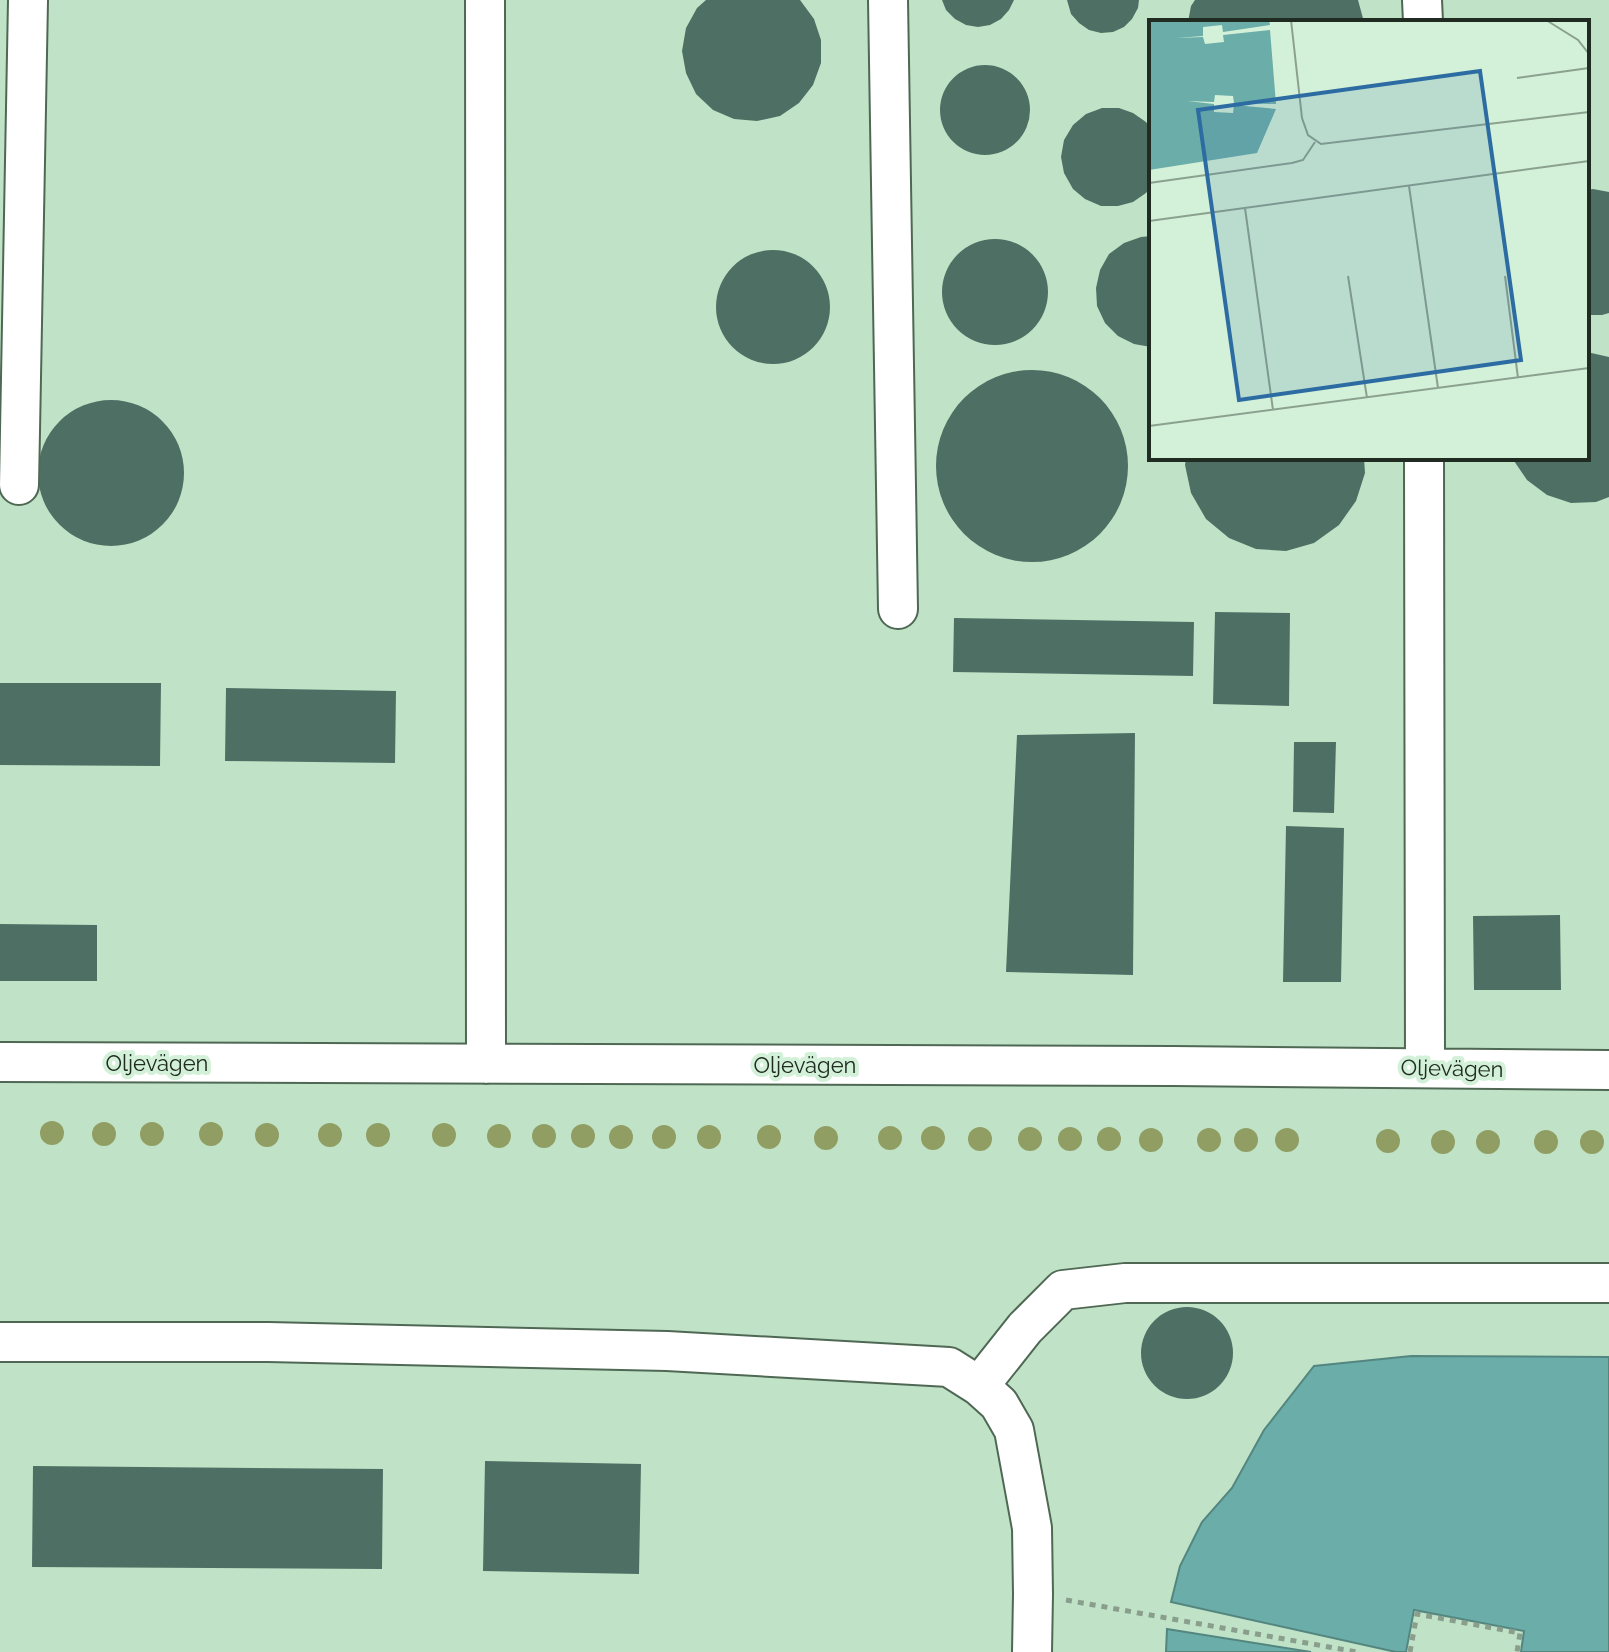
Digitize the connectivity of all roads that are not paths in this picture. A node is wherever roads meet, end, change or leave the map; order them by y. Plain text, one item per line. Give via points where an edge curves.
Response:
1 (28, 0) edge
2 (485, 0) edge
3 (888, 0) edge
4 (1422, 0) edge
5 (1423, 20) edge
6 (1424, 460) edge
7 (19, 485) dead end
8 (898, 609) dead end
9 (0, 1062) edge
10 (486, 1064) junction
11 (1425, 1068) junction
12 (1609, 1070) edge
13 (1609, 1283) edge
14 (0, 1342) edge
15 (979, 1386) junction
16 (1032, 1652) edge

1 - 7 street
2 - 10 street
3 - 8 street
4 - 5 street
6 - 11 street
9 - 10 street, Oljevägen
10 - 11 street, Oljevägen
11 - 12 street, Oljevägen
13 - 15 street via 1125,1283 1063,1290
14 - 15 street via 667,1351 949,1367
15 - 16 street via 999,1404 1014,1430 1032,1528

